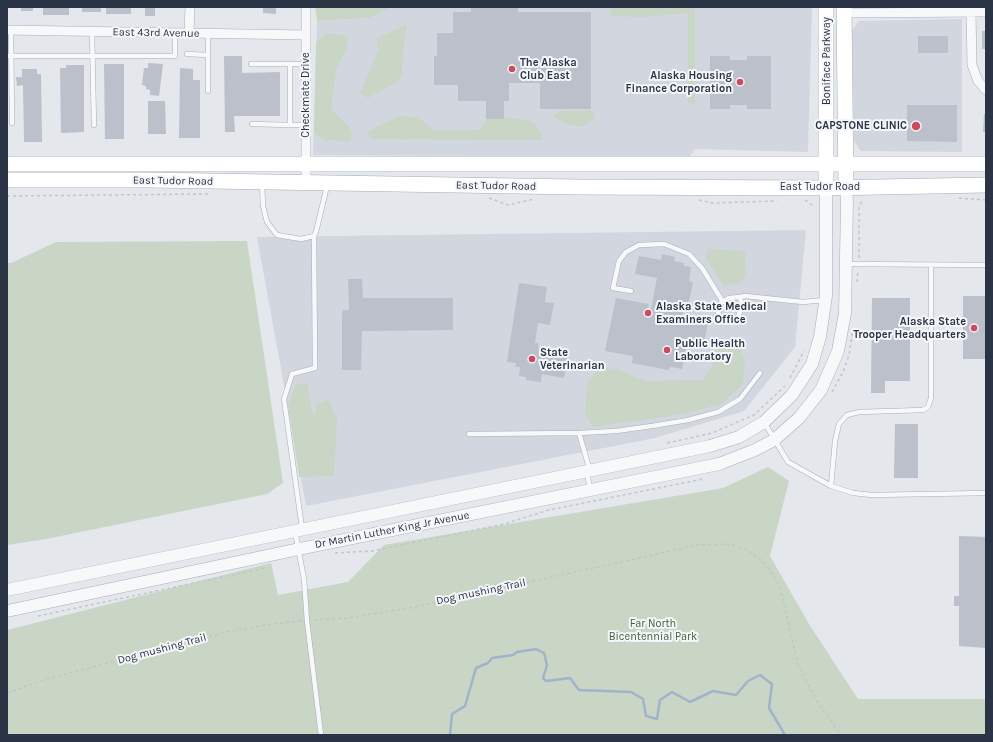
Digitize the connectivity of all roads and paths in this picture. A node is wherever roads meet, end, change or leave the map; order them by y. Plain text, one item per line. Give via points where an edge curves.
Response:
1 (190, 7) edge
2 (306, 7) edge
3 (826, 7) edge
4 (844, 10) edge
5 (971, 12) junction
6 (986, 12) edge
7 (9, 30) edge
8 (92, 32) junction
9 (175, 33) junction
10 (190, 33) junction
11 (208, 34) junction
12 (306, 35) junction
13 (187, 54) dead end
14 (208, 55) junction
15 (9, 56) edge
16 (93, 56) junction
17 (251, 64) dead end
18 (290, 64) junction
19 (305, 64) junction
20 (984, 89) edge
21 (208, 92) dead end
22 (12, 122) dead end
23 (252, 124) dead end
24 (94, 125) dead end
25 (290, 125) junction
26 (306, 125) junction
27 (845, 163) junction
28 (7, 164) edge
29 (306, 164) junction
30 (827, 164) junction
31 (986, 164) edge
32 (7, 180) edge
33 (262, 182) junction
34 (306, 183) junction
35 (327, 183) junction
36 (986, 185) edge
37 (846, 187) junction
38 (826, 188) junction
39 (809, 202) dead end
40 (816, 212) dead end
41 (314, 236) junction
42 (846, 264) junction
43 (931, 265) junction
44 (986, 266) edge
45 (631, 291) dead end
46 (740, 297) junction
47 (825, 300) junction
48 (723, 302) junction
49 (807, 346) dead end
50 (760, 373) dead end
51 (790, 378) dead end
52 (786, 385) dead end
53 (764, 422) junction
54 (579, 433) junction
55 (468, 434) dead end
56 (774, 440) junction
57 (665, 444) dead end
58 (588, 471) junction
59 (831, 486) junction
60 (590, 490) junction
61 (986, 493) edge
62 (299, 530) junction
63 (299, 549) junction
64 (7, 590) edge
65 (7, 611) edge
66 (307, 621) junction
67 (7, 692) edge
68 (321, 735) edge
69 (841, 735) edge

1 - 10 street
2 - 12 street, Checkmate Drive
3 - 30 main road, Boniface Parkway
4 - 5 street
4 - 27 main road, Boniface Parkway
5 - 6 street
5 - 20 street via 972,65
7 - 8 street, East 43rd Avenue
7 - 15 lane
8 - 9 street, East 43rd Avenue
8 - 16 lane
9 - 10 street, East 43rd Avenue
9 - 16 lane via 174,56
10 - 11 street, East 43rd Avenue
11 - 12 street, East 43rd Avenue
11 - 14 lane
12 - 19 street, Checkmate Drive
13 - 14 lane
14 - 21 lane
15 - 16 lane
15 - 22 lane
16 - 24 lane
17 - 18 lane
18 - 19 lane
18 - 25 lane
19 - 26 street, Checkmate Drive
23 - 25 lane
25 - 26 lane
26 - 29 street, Checkmate Drive
27 - 30 main road, East Tudor Road
27 - 31 main road, East Tudor Road
27 - 37 main road, Boniface Parkway
28 - 29 main road, East Tudor Road
29 - 30 main road, East Tudor Road
29 - 34 street, Checkmate Drive
30 - 38 main road, Boniface Parkway
32 - 33 main road, East Tudor Road
33 - 34 main road, East Tudor Road
33 - 41 lane via 263,206 268,222 277,235 300,239
34 - 35 main road, East Tudor Road
35 - 38 main road, East Tudor Road
35 - 41 lane
36 - 37 main road, East Tudor Road
37 - 38 main road, East Tudor Road
37 - 42 street, Dr Martin Luther King Jr Avenue
38 - 47 street, Dr Martin Luther King Jr Avenue
39 - 40 path via 815,206
41 - 62 lane via 315,368 292,374 284,399
42 - 43 lane
42 - 56 street, Dr Martin Luther King Jr Avenue via 845,313 838,351 821,390 799,418
43 - 44 lane
43 - 59 lane via 931,398 928,407 923,410 859,412 847,415 839,424 832,462
45 - 48 lane via 613,288 619,262 626,252 639,244 664,244 689,254 702,268
46 - 47 lane via 804,302
46 - 48 lane via 729,298
46 - 48 lane via 742,307 736,321 722,320 718,313
47 - 53 street, Dr Martin Luther King Jr Avenue via 820,337 812,364 792,396
49 - 51 path
50 - 54 lane via 740,399 718,412 652,426
52 - 57 path via 754,415 712,433
53 - 56 lane
53 - 58 street, Dr Martin Luther King Jr Avenue via 738,437 710,446
54 - 55 lane
54 - 58 lane
56 - 59 lane via 788,462
56 - 60 street, Dr Martin Luther King Jr Avenue via 720,464
58 - 60 lane
58 - 62 street, Dr Martin Luther King Jr Avenue
59 - 61 lane via 853,493 872,495
60 - 63 street, Dr Martin Luther King Jr Avenue
62 - 63 lane
62 - 64 street, Dr Martin Luther King Jr Avenue
63 - 65 street, Dr Martin Luther King Jr Avenue
63 - 66 lane
66 - 67 path, Dog mushing Trail via 226,632
66 - 68 lane
66 - 69 path, Dog mushing Trail via 410,608 698,545 729,544 747,550 760,559 780,587 798,664 818,703

